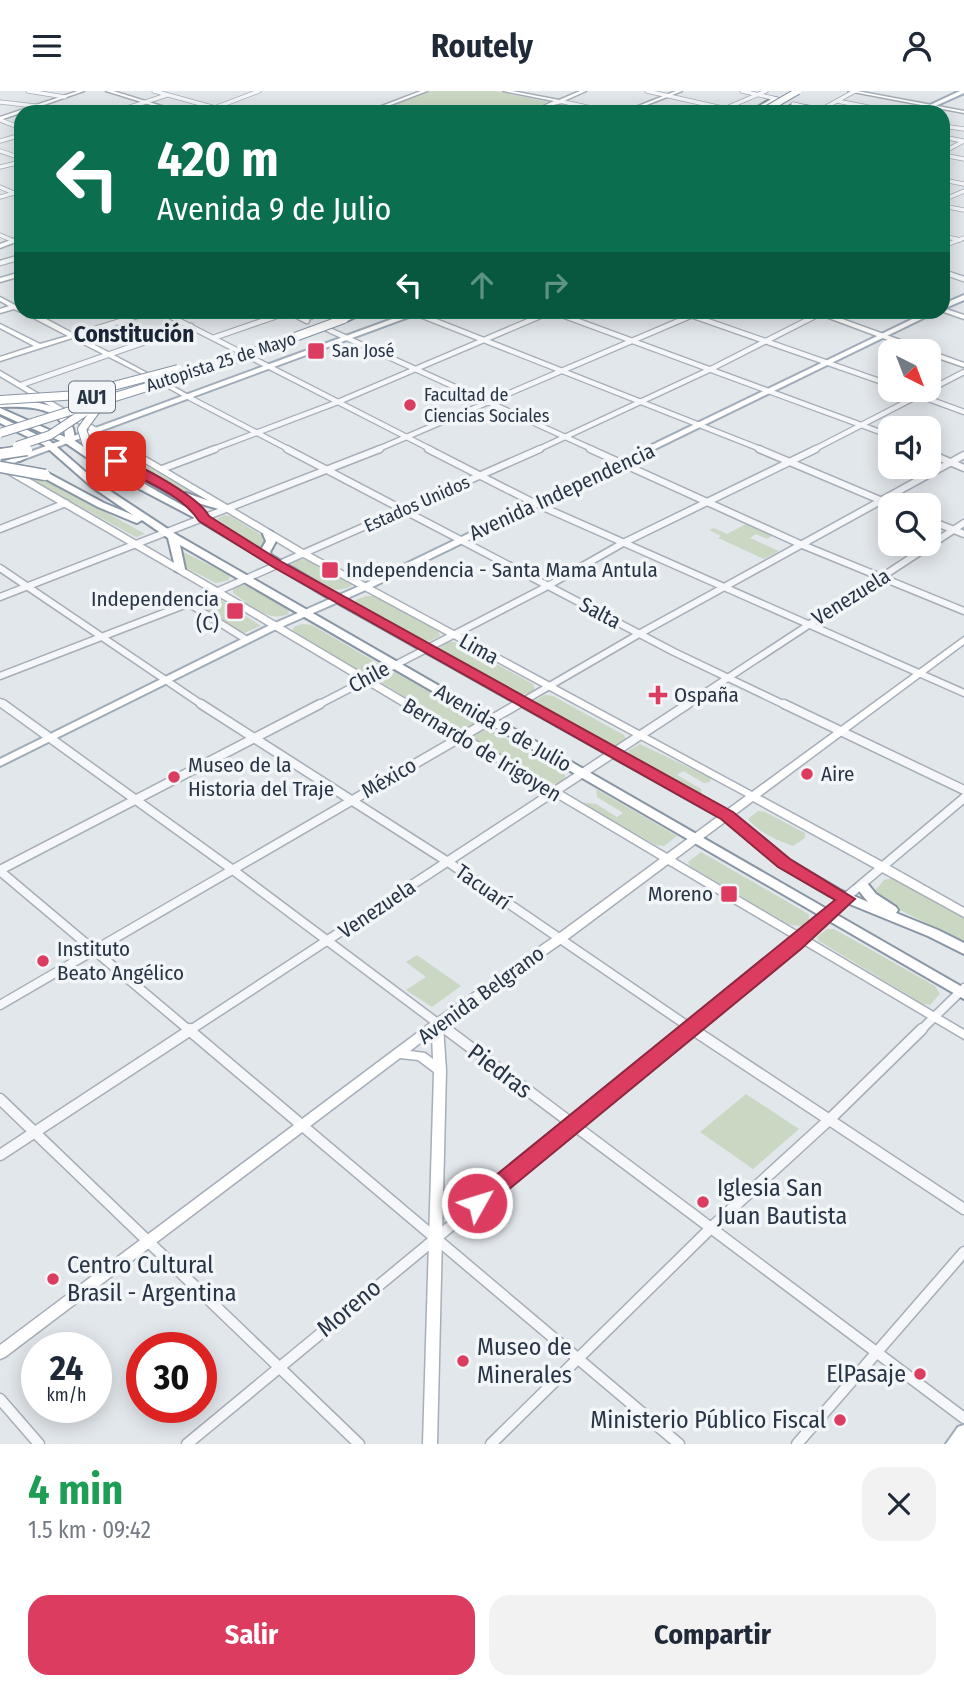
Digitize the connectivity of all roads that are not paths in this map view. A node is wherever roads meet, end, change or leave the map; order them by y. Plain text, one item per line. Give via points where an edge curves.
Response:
1 (28, 91) edge
2 (85, 91) edge
3 (108, 91) edge
4 (154, 91) edge
5 (259, 91) edge
6 (417, 91) edge
7 (425, 91) edge
8 (506, 91) edge
9 (584, 91) edge
10 (592, 91) edge
11 (647, 91) edge
12 (680, 91) edge
13 (742, 91) edge
14 (766, 91) edge
15 (798, 91) edge
16 (853, 91) edge
17 (960, 91) edge
18 (806, 93) dead end
19 (169, 95) junction
20 (758, 95) junction
21 (667, 96) junction
22 (65, 97) junction
23 (776, 99) joint
24 (836, 101) junction
25 (0, 102) edge
26 (561, 102) junction
27 (148, 103) junction
28 (28, 105) edge
29 (41, 105) edge
30 (41, 105) edge
31 (141, 105) edge
32 (155, 105) edge
33 (205, 105) edge
34 (224, 105) edge
35 (380, 105) edge
36 (387, 105) edge
37 (552, 105) edge
38 (554, 105) edge
39 (575, 105) edge
40 (643, 105) edge
41 (707, 105) edge
42 (734, 105) edge
43 (766, 105) edge
44 (769, 105) edge
45 (785, 105) edge
46 (829, 105) edge
47 (857, 105) edge
48 (927, 105) edge
49 (934, 105) edge
50 (0, 235) edge
51 (13, 241) joint
52 (0, 246) edge
53 (41, 319) edge
54 (129, 319) edge
55 (177, 319) edge
56 (267, 319) edge
57 (322, 319) edge
58 (324, 319) edge
59 (399, 319) edge
60 (432, 319) edge
61 (535, 319) edge
62 (571, 319) edge
63 (685, 319) edge
64 (701, 319) edge
65 (807, 319) edge
66 (838, 319) edge
67 (918, 319) edge
68 (191, 326) junction
69 (0, 329) edge
70 (327, 330) dead end
71 (883, 336) junction
72 (74, 337) junction
73 (213, 338) junction
74 (349, 339) junction
75 (891, 339) edge
76 (483, 341) junction
77 (634, 341) junction
78 (767, 341) junction
79 (40, 347) junction
80 (25, 348) junction
81 (108, 354) junction
82 (942, 357) edge
83 (0, 359) edge
84 (829, 363) junction
85 (964, 365) edge
86 (185, 367) junction
87 (271, 368) junction
88 (415, 369) junction
89 (711, 369) junction
90 (563, 372) junction
91 (964, 372) edge
92 (0, 373) edge
93 (148, 375) dead end
94 (878, 380) edge
95 (167, 383) junction
96 (942, 384) edge
97 (21, 385) junction
98 (771, 391) junction
99 (127, 395) junction
100 (45, 397) joint
101 (190, 398) junction
102 (0, 399) edge
103 (642, 401) junction
104 (338, 402) junction
105 (907, 403) edge
106 (939, 403) edge
107 (490, 404) junction
108 (0, 411) edge
109 (964, 412) edge
110 (68, 419) junction
111 (0, 420) edge
112 (703, 425) junction
113 (865, 425) junction
114 (0, 427) edge
115 (878, 430) edge
116 (96, 432) junction
117 (0, 433) edge
118 (257, 433) junction
119 (409, 438) junction
120 (566, 438) junction
121 (70, 442) junction
122 (17, 446) joint
123 (52, 447) junction
124 (0, 451) edge
125 (964, 455) edge
126 (941, 458) edge
127 (20, 459) junction
128 (790, 461) junction
129 (951, 462) junction
130 (622, 463) junction
131 (0, 465) edge
132 (964, 468) edge
133 (162, 469) junction
134 (328, 471) junction
135 (480, 477) junction
136 (169, 489) junction
137 (893, 493) edge
138 (878, 499) edge
139 (706, 501) junction
140 (878, 501) edge
141 (66, 503) junction
142 (536, 504) junction
143 (225, 508) junction
144 (402, 510) junction
145 (138, 514) junction
146 (203, 519) junction
147 (964, 523) edge
148 (941, 524) edge
149 (0, 529) edge
150 (953, 529) junction
151 (268, 534) junction
152 (964, 534) edge
153 (170, 535) junction
154 (460, 540) junction
155 (623, 543) junction
156 (135, 544) junction
157 (800, 544) junction
158 (303, 553) junction
159 (266, 558) junction
160 (278, 565) junction
161 (0, 568) edge
162 (180, 569) junction
163 (245, 579) junction
164 (881, 579) junction
165 (549, 585) junction
166 (26, 586) junction
167 (365, 587) junction
168 (722, 587) junction
169 (218, 591) junction
170 (0, 597) edge
171 (338, 599) junction
172 (188, 603) junction
173 (964, 611) edge
174 (306, 613) junction
175 (808, 625) junction
176 (275, 626) junction
177 (451, 634) junction
178 (639, 634) junction
179 (99, 637) junction
180 (247, 640) junction
181 (964, 640) edge
182 (425, 648) junction
183 (394, 664) junction
184 (919, 673) junction
185 (0, 676) edge
186 (727, 678) junction
187 (365, 680) junction
188 (165, 681) junction
189 (549, 687) junction
190 (964, 693) edge
191 (0, 702) edge
192 (522, 702) junction
193 (490, 720) junction
194 (842, 732) junction
195 (253, 737) junction
196 (641, 737) junction
197 (50, 738) junction
198 (460, 738) junction
199 (613, 754) junction
200 (0, 763) edge
201 (583, 774) junction
202 (964, 790) edge
203 (554, 793) junction
204 (752, 797) junction
205 (964, 798) edge
206 (134, 800) junction
207 (350, 800) junction
208 (727, 816) junction
209 (696, 839) junction
210 (668, 859) junction
211 (448, 862) junction
212 (884, 867) junction
213 (0, 870) edge
214 (233, 870) junction
215 (862, 886) junction
216 (847, 899) junction
217 (964, 913) edge
218 (827, 915) junction
219 (915, 925) junction
220 (801, 938) junction
221 (559, 939) junction
222 (328, 942) junction
223 (964, 949) edge
224 (95, 951) junction
225 (963, 991) edge
226 (0, 1005) edge
227 (934, 1017) junction
228 (438, 1024) junction
229 (690, 1028) junction
230 (190, 1031) junction
231 (964, 1035) edge
232 (400, 1054) junction
233 (440, 1070) junction
234 (0, 1099) edge
235 (830, 1119) junction
236 (303, 1126) junction
237 (572, 1126) junction
238 (35, 1133) junction
239 (0, 1155) edge
240 (964, 1209) edge
241 (710, 1229) junction
242 (435, 1237) junction
243 (147, 1242) junction
244 (964, 1252) edge
245 (0, 1353) edge
246 (876, 1353) junction
247 (578, 1358) junction
248 (278, 1368) junction
249 (0, 1399) edge
250 (964, 1417) edge
251 (964, 1432) edge
252 (39, 1444) edge
253 (187, 1444) edge
254 (359, 1444) edge
255 (430, 1444) edge
256 (491, 1444) edge
257 (679, 1444) edge
258 (797, 1444) edge
259 (954, 1444) edge

1 - 22 street
2 - 22 street
2 - 30 street
3 - 27 street
4 - 19 street
5 - 34 street
6 - 35 street
7 - 36 street
8 - 26 street
9 - 26 street
10 - 26 street
11 - 21 street
12 - 21 street
13 - 20 street
14 - 20 street
15 - 44 highway, bridge
16 - 24 street
16 - 48 street
17 - 49 main road
18 - 45 highway
19 - 27 street
19 - 33 street
20 - 23 street
20 - 42 street
21 - 40 street
21 - 41 street
22 - 29 street
23 - 43 highway
24 - 46 street
24 - 47 street
25 - 28 street
26 - 37 street
26 - 38 street
26 - 39 street
27 - 31 street
27 - 32 street
50 - 51 street
51 - 52 street
53 - 72 street
54 - 72 street
55 - 68 street
56 - 73 street
57 - 86 highway, Autopista 25 de Mayo / AU1
58 - 95 highway, Autopista 25 de Mayo / AU1, bridge
59 - 74 main road
60 - 76 street
61 - 76 street
62 - 77 street
63 - 77 street
64 - 78 street
65 - 78 street, Estados Unidos
66 - 71 street
67 - 71 main road, Avenida Independencia
68 - 73 street
68 - 81 street
69 - 79 street
69 - 80 street
70 - 74 street
71 - 75 street
71 - 84 main road, Avenida Independencia
72 - 79 street
72 - 81 street
73 - 87 street
74 - 87 main road
74 - 88 street
76 - 88 street
76 - 90 street
77 - 89 street
77 - 90 street
78 - 84 street
78 - 89 street, Estados Unidos
79 - 80 street
80 - 83 street
81 - 93 street
81 - 97 street
82 - 85 street
84 - 94 street
84 - 98 main road, Avenida Independencia
86 - 100 highway, bridge via 91,392
86 - 114 highway, Autopista 25 de Mayo / AU1, bridge
87 - 101 main road
87 - 104 street
88 - 104 street
88 - 107 street
89 - 98 street
89 - 103 street, Estados Unidos
90 - 103 street
90 - 107 street
91 - 96 street, Chile
92 - 97 street, Lima
95 - 99 highway, bridge
95 - 101 street, Salta
95 - 117 highway, Autopista 25 de Mayo / AU1, bridge
97 - 110 street, Lima
98 - 112 main road, Avenida Independencia
98 - 113 street
99 - 122 highway, bridge via 86,411 45,438
99 - 136 highway, bridge via 101,407 87,419 82,433 88,445
100 - 102 highway, bridge
101 - 116 main road
101 - 118 street, Salta
102 - 110 highway via 55,411
102 - 124 highway, bridge via 53,414 62,427 45,443 23,451
103 - 112 street
103 - 120 street, Estados Unidos
104 - 118 street
104 - 119 street
105 - 113 street, Chile
106 - 109 street
107 - 119 street
107 - 120 street
108 - 121 highway, Avenida 9 de Julio
110 - 116 street, Lima
110 - 121 highway
111 - 123 highway
112 - 128 street
112 - 130 main road, Avenida Independencia
113 - 115 street
113 - 128 street, Chile
116 - 121 main road
116 - 133 street, Lima
118 - 133 street
118 - 134 street, Salta
119 - 134 street
119 - 135 street
120 - 130 street
120 - 135 street, Estados Unidos
121 - 123 main road
121 - 146 highway, Avenida 9 de Julio
122 - 124 highway
123 - 127 main road
123 - 145 highway, Avenida 9 de Julio via 95,485
124 - 127 highway
125 - 129 street, México
126 - 129 street
127 - 131 main road
128 - 138 street
128 - 139 street, Chile
129 - 132 street
129 - 137 street, México
130 - 139 street
130 - 142 main road, Avenida Independencia
131 - 141 street, Bernardo de Irigoyen
131 - 145 highway via 39,467
131 - 153 highway, bridge via 41,474
133 - 143 street, Lima
134 - 143 street
134 - 144 street, Salta
135 - 142 street
135 - 144 street, Estados Unidos
136 - 143 highway
136 - 146 highway via 199,510
139 - 155 street, Chile
139 - 157 street
140 - 157 street, México
141 - 149 street
141 - 156 street, Bernardo de Irigoyen
142 - 154 main road, Avenida Independencia
142 - 155 street
143 - 146 street
143 - 151 street, Lima
144 - 154 street, Salta
144 - 158 street, Estados Unidos
145 - 153 highway, Avenida 9 de Julio
146 - 153 street
146 - 159 highway, Avenida 9 de Julio
147 - 150 street, Venezuela
148 - 150 street
150 - 152 street
150 - 164 street, Venezuela
151 - 158 street, Lima
151 - 159 highway via 271,541
153 - 156 street
153 - 162 highway
153 - 163 highway, Avenida 9 de Julio
154 - 165 street, Salta
154 - 167 main road, Avenida Independencia
155 - 165 street, Chile
155 - 168 street
156 - 162 street, Bernardo de Irigoyen
156 - 166 street
157 - 164 street
157 - 168 street, México
158 - 160 street, Estados Unidos
158 - 167 street, Lima
159 - 160 highway, Avenida 9 de Julio
160 - 163 street, Estados Unidos
160 - 171 highway, Avenida 9 de Julio
161 - 166 street, Tacuarí
162 - 169 street, Bernardo de Irigoyen
163 - 169 street, Estados Unidos
163 - 174 highway, Avenida 9 de Julio
164 - 173 street
164 - 175 street, Venezuela
165 - 177 street, Chile
165 - 178 street, Salta
166 - 170 street
166 - 179 street, Tacuarí
167 - 171 main road, Avenida Independencia
167 - 177 street, Lima
168 - 175 street
168 - 178 street, México
169 - 172 street, Estados Unidos
169 - 176 street, Bernardo de Irigoyen
171 - 174 main road, Avenida Independencia
171 - 182 highway, Avenida 9 de Julio
172 - 179 street, Estados Unidos
172 - 180 street
174 - 176 main road, Avenida Independencia
174 - 183 highway, Avenida 9 de Julio
175 - 184 street
175 - 186 street, Venezuela
176 - 180 main road, Avenida Independencia
176 - 187 street, Bernardo de Irigoyen
177 - 182 street, Chile
177 - 189 street, Lima
178 - 186 street, Salta
178 - 189 street, México
179 - 185 street, Estados Unidos
179 - 188 street, Tacuarí
180 - 188 main road, Avenida Independencia
181 - 184 street, Avenida Belgrano
182 - 183 street, Chile
182 - 192 highway, Avenida 9 de Julio
183 - 187 street, Chile
183 - 193 highway, Avenida 9 de Julio
184 - 190 street
184 - 194 street, Avenida Belgrano
186 - 194 street, Salta
186 - 196 street, Venezuela
187 - 195 street, Chile
187 - 198 street, Bernardo de Irigoyen
188 - 195 street, Tacuarí
188 - 197 main road, Avenida Independencia
189 - 192 street, México
189 - 196 street, Lima
191 - 197 street, Piedras
192 - 193 street, México
192 - 199 highway, Avenida 9 de Julio
193 - 198 street, México
193 - 201 highway, Avenida 9 de Julio
194 - 202 street, Salta
194 - 204 street, Avenida Belgrano
195 - 206 street, Chile
195 - 207 street, Tacuarí
196 - 199 street, Venezuela
196 - 204 street, Lima
197 - 200 main road, Avenida Independencia
197 - 206 street, Piedras
198 - 203 street, Bernardo de Irigoyen
198 - 207 street, México
199 - 201 street, Venezuela
199 - 208 highway, Avenida 9 de Julio
201 - 203 street, Venezuela
201 - 209 highway, Avenida 9 de Julio
203 - 210 street, Bernardo de Irigoyen
203 - 211 street, Venezuela
204 - 208 street, Avenida Belgrano
204 - 212 street, Lima
205 - 212 street, Moreno
206 - 213 street, Chile
206 - 214 street, Piedras
207 - 211 street, Tacuarí
207 - 214 street, México
208 - 209 street, Avenida Belgrano
208 - 216 highway, Avenida 9 de Julio via 784,863
209 - 210 street, Avenida Belgrano
209 - 218 highway, Avenida 9 de Julio
210 - 220 street, Bernardo de Irigoyen
210 - 221 street, Avenida Belgrano
211 - 221 street, Tacuarí
211 - 222 street, Venezuela
212 - 215 street, Moreno
212 - 217 street, Lima
213 - 224 street
214 - 222 street, Piedras
214 - 224 street, México
215 - 216 street, Moreno
215 - 219 highway
216 - 218 street, Moreno
216 - 219 highway, Avenida 9 de Julio
218 - 220 street, Moreno
218 - 225 highway, Avenida 9 de Julio
219 - 223 highway, Avenida 9 de Julio
220 - 227 street, Bernardo de Irigoyen
220 - 229 street, Moreno
221 - 228 street, Avenida Belgrano
221 - 229 street, Tacuarí
222 - 228 street, Piedras
222 - 230 street, Venezuela
224 - 226 street, México
224 - 230 street
225 - 227 street
227 - 231 street, Bernardo de Irigoyen
227 - 235 street
228 - 232 street, Avenida Belgrano
228 - 233 street
228 - 237 street, Piedras
229 - 235 street, Tacuarí
229 - 237 street, Moreno
230 - 236 street
230 - 238 street, Venezuela
232 - 233 street via 421,1056
232 - 236 street, Avenida Belgrano
233 - 242 street
234 - 238 street
235 - 240 street, Tacuarí
235 - 241 street
236 - 242 street
236 - 243 street, Avenida Belgrano
237 - 241 street, Piedras
237 - 242 street, Moreno
238 - 239 street, Venezuela
238 - 243 street
241 - 246 street, Piedras
241 - 247 street
242 - 247 street
242 - 248 street, Moreno
242 - 255 street
243 - 245 street, Avenida Belgrano
243 - 248 street
244 - 246 street
246 - 250 street, Piedras
246 - 258 street
247 - 256 street
247 - 257 street
248 - 253 street, Moreno
248 - 254 street
249 - 252 street
251 - 259 main road

